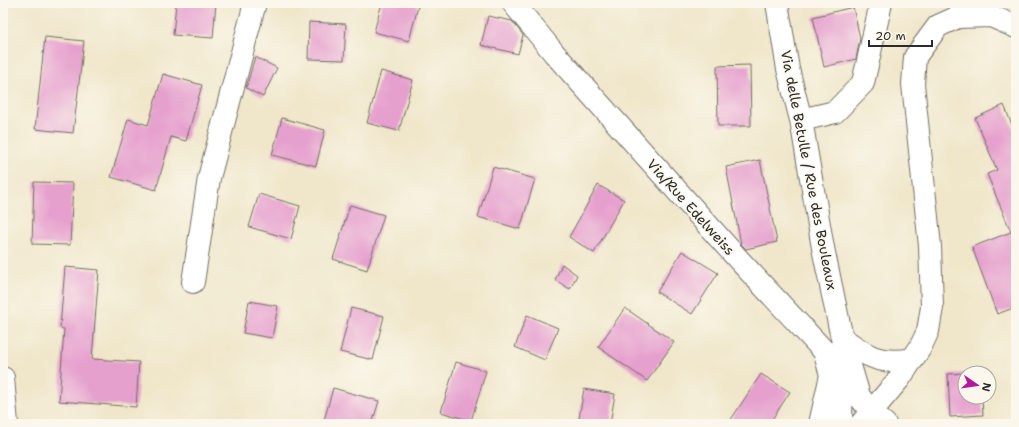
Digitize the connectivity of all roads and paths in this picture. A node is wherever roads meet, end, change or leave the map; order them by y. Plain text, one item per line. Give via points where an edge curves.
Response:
1 (255, 3) edge
2 (513, 3) edge
3 (777, 3) edge
4 (881, 3) edge
5 (1016, 27) edge
6 (801, 120) junction
7 (193, 282) dead end
8 (842, 338) junction
9 (913, 359) junction
10 (3, 378) edge
11 (873, 420) edge
12 (6, 424) edge
13 (820, 424) edge
14 (841, 424) edge

1 - 7 street via 209,178
2 - 13 street, Via/Rue Edelweiss via 554,53 824,351 831,375
3 - 6 street, Via delle Betulle / Rue des Bouleaux via 788,69
4 - 6 street via 863,83 835,112
5 - 9 street via 991,16 958,18 938,26 915,57 913,84 933,279 928,331
6 - 8 street, Via delle Betulle / Rue des Bouleaux via 823,248
8 - 9 street via 866,355 892,363
8 - 11 street via 859,396
8 - 14 street
9 - 11 street
10 - 12 street

